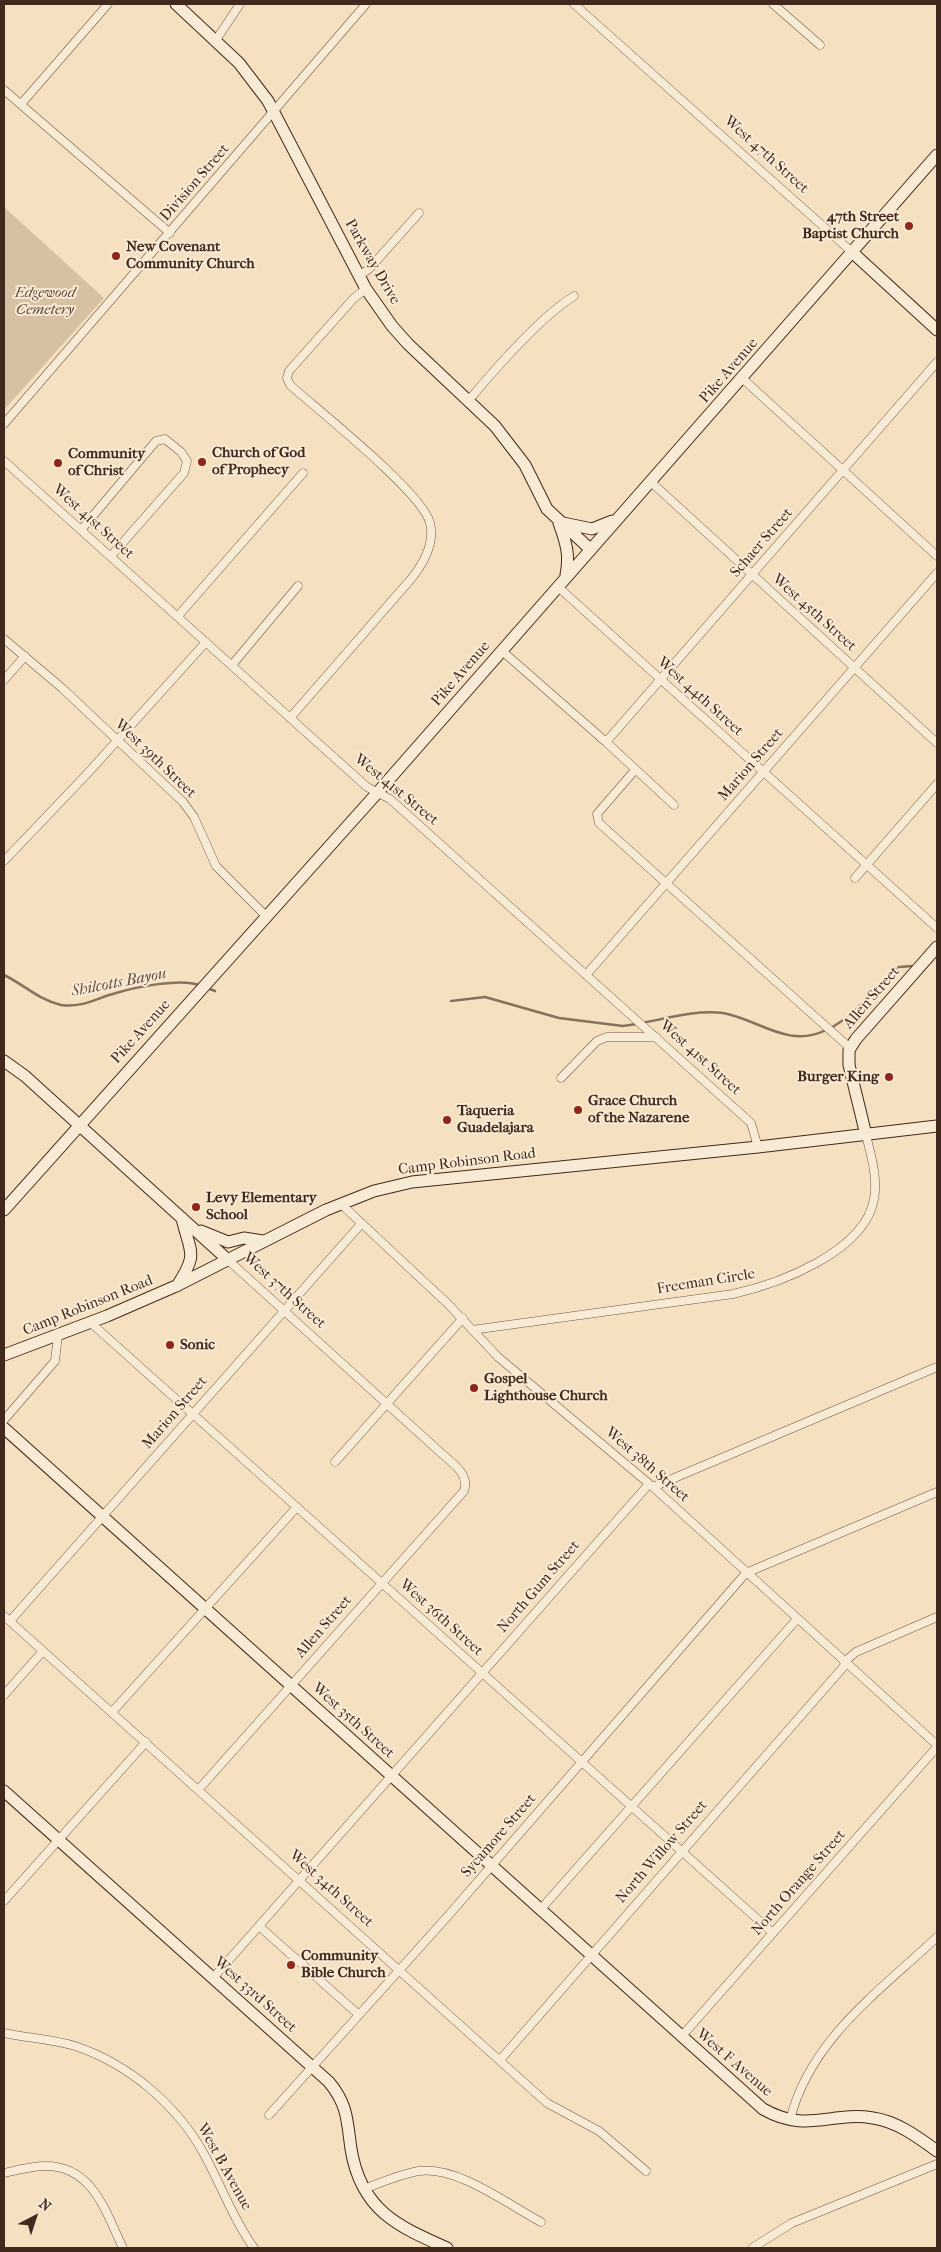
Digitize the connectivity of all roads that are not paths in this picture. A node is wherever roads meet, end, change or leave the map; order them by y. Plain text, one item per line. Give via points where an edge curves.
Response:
1 (108, 4) edge
2 (176, 4) edge
3 (240, 4) edge
4 (366, 4) edge
5 (574, 4) edge
6 (773, 4) edge
7 (216, 40) junction
8 (820, 46) dead end
9 (4, 90) edge
10 (22, 103) junction
11 (274, 112) junction
12 (937, 155) edge
13 (420, 213) dead end
14 (170, 233) junction
15 (852, 252) junction
16 (360, 276) junction
17 (366, 289) junction
18 (574, 296) dead end
19 (937, 330) edge
20 (937, 362) edge
21 (743, 379) junction
22 (469, 400) junction
23 (4, 424) edge
24 (4, 461) edge
25 (843, 471) junction
26 (303, 473) dead end
27 (651, 482) junction
28 (619, 517) junction
29 (559, 522) junction
30 (81, 530) junction
31 (590, 549) junction
32 (111, 556) junction
33 (937, 556) edge
34 (937, 573) edge
35 (752, 575) junction
36 (566, 576) junction
37 (298, 586) dead end
38 (557, 586) junction
39 (178, 616) junction
40 (4, 639) edge
41 (206, 642) junction
42 (501, 650) junction
43 (24, 656) junction
44 (232, 665) junction
45 (854, 668) junction
46 (4, 680) edge
47 (660, 680) junction
48 (290, 718) junction
49 (116, 741) junction
50 (606, 742) junction
51 (937, 743) edge
52 (635, 770) junction
53 (763, 772) junction
54 (937, 784) edge
55 (378, 792) junction
56 (674, 805) dead end
57 (4, 861) edge
58 (866, 865) junction
59 (855, 878) dead end
60 (667, 882) junction
61 (266, 916) junction
62 (937, 928) edge
63 (937, 947) edge
64 (586, 974) junction
65 (656, 1037) junction
66 (850, 1048) junction
67 (4, 1061) edge
68 (561, 1078) dead end
69 (79, 1125) junction
70 (937, 1126) edge
71 (866, 1134) junction
72 (758, 1147) junction
73 (341, 1204) junction
74 (4, 1210) edge
75 (182, 1218) junction
76 (361, 1224) junction
77 (194, 1229) junction
78 (262, 1241) junction
79 (228, 1260) junction
80 (176, 1286) junction
81 (284, 1311) junction
82 (463, 1318) junction
83 (91, 1322) junction
84 (472, 1330) junction
85 (58, 1335) junction
86 (4, 1355) edge
87 (937, 1367) edge
88 (386, 1404) junction
89 (193, 1414) junction
90 (4, 1420) edge
91 (4, 1428) edge
92 (336, 1462) dead end
93 (466, 1481) joint
94 (651, 1486) junction
95 (937, 1492) edge
96 (296, 1508) junction
97 (101, 1517) junction
98 (746, 1573) junction
99 (382, 1584) junction
100 (205, 1609) junction
101 (937, 1617) edge
102 (7, 1619) edge
103 (797, 1619) junction
104 (43, 1651) junction
105 (846, 1663) junction
106 (482, 1673) junction
107 (292, 1686) junction
108 (4, 1695) edge
109 (112, 1712) junction
110 (146, 1742) junction
111 (937, 1746) edge
112 (581, 1761) junction
113 (392, 1777) junction
114 (198, 1789) junction
115 (4, 1791) edge
116 (632, 1806) junction
117 (57, 1839) junction
118 (682, 1850) junction
119 (492, 1866) junction
120 (301, 1880) junction
121 (4, 1901) edge
122 (540, 1910) junction
123 (260, 1927) junction
124 (773, 1933) junction
125 (937, 1937) edge
126 (590, 1955) junction
127 (399, 1969) junction
128 (213, 1978) junction
129 (359, 2015) junction
130 (4, 2034) edge
131 (681, 2037) junction
132 (500, 2060) junction
133 (314, 2067) junction
134 (269, 2115) dead end
135 (790, 2120) junction
136 (937, 2151) edge
137 (937, 2164) edge
138 (646, 2171) dead end
139 (4, 2173) edge
140 (364, 2189) junction
141 (541, 2222) dead end
142 (443, 2247) edge
143 (123, 2248) edge
144 (254, 2248) edge
145 (752, 2248) edge

1 - 10 street
2 - 7 street, Parkway Drive
3 - 7 street
4 - 11 street, Division Street
5 - 15 street, West 47th Street
6 - 8 street
7 - 11 street, Parkway Drive via 253,80
9 - 10 street
10 - 14 street
11 - 14 street, Division Street
11 - 16 street, Parkway Drive
12 - 15 street, Pike Avenue
13 - 16 street
14 - 23 street, Division Street
15 - 19 street, West 47th Street
15 - 21 street, Pike Avenue
16 - 17 street, Parkway Drive
17 - 22 street, Parkway Drive via 408,344
17 - 48 street via 337,317 287,378 290,385 409,491 426,513 431,528 428,550 417,572
18 - 22 street via 559,305 491,373
20 - 25 street, Schaer Street
21 - 25 street
21 - 27 street, Pike Avenue
22 - 29 street, Parkway Drive via 511,445 547,509
24 - 30 street, West 41st Street
25 - 33 street
25 - 35 street, Schaer Street
26 - 39 street
27 - 28 street, Pike Avenue
27 - 35 street, West 45th Street
28 - 29 street via 605,526 592,529
28 - 31 street, Pike Avenue
29 - 31 street, Parkway Drive
29 - 36 street, Parkway Drive via 568,549
30 - 32 street, West 41st Street
30 - 32 street via 156,442 165,439 186,461 184,473
31 - 36 street, Pike Avenue
32 - 39 street, West 41st Street
34 - 45 street, Marion Street
35 - 45 street, West 45th Street
35 - 47 street, Schaer Street
36 - 38 street, Pike Avenue
37 - 44 street
38 - 42 street, Pike Avenue
38 - 47 street, West 44th Street
39 - 41 street, West 41st Street
40 - 43 street, West 39th Street
41 - 44 street, West 41st Street
41 - 49 street
42 - 50 street
42 - 55 street, Pike Avenue
43 - 46 street
43 - 49 street, West 39th Street
44 - 48 street, West 41st Street
45 - 51 street, West 45th Street
45 - 53 street, Marion Street
47 - 50 street, Schaer Street
47 - 53 street, West 44th Street
48 - 55 street, West 41st Street via 368,787
49 - 57 street
49 - 61 street, West 39th Street via 184,802 216,866
50 - 52 street
52 - 56 street
52 - 60 street via 597,816 599,823
53 - 58 street, West 44th Street
53 - 60 street, Marion Street
54 - 58 street
55 - 61 street, Pike Avenue
55 - 64 street, West 41st Street via 390,799
58 - 59 street
58 - 62 street, West 44th Street
60 - 64 street, Marion Street
60 - 66 street
61 - 69 street, Pike Avenue
63 - 66 street, Allen Street
64 - 65 street, West 41st Street
65 - 68 street via 606,1037 597,1040
65 - 72 street, West 41st Street via 751,1123
66 - 71 street, Allen Street via 849,1065
67 - 69 street, West 37th Street
69 - 74 street, Pike Avenue
69 - 75 street, West 37th Street
70 - 71 street, Camp Robinson Road
71 - 72 street, Camp Robinson Road
71 - 84 street, Freeman Circle via 875,1185 868,1218 831,1254 804,1270 764,1287 733,1294
72 - 73 street, Camp Robinson Road via 430,1180 374,1191
73 - 76 street, West 38th Street
73 - 78 street, Camp Robinson Road
75 - 77 street, West 37th Street
75 - 80 street via 193,1252 191,1262
76 - 81 street, Marion Street
76 - 82 street, West 38th Street
77 - 78 street via 228,1242 244,1238
77 - 79 street, West 37th Street
78 - 79 street, Camp Robinson Road
79 - 80 street, Camp Robinson Road
79 - 81 street, West 37th Street
80 - 83 street, Camp Robinson Road
81 - 88 street, West 37th Street
81 - 89 street, Marion Street
82 - 84 street, West 38th Street
82 - 88 street
83 - 85 street, Camp Robinson Road
83 - 89 street, West 36th Street
84 - 94 street, West 38th Street via 498,1358
85 - 86 street, Camp Robinson Road
85 - 90 street via 55,1361
87 - 94 street
88 - 92 street
88 - 93 street, West 37th Street via 460,1471
89 - 96 street, West 36th Street
89 - 97 street, Marion Street
91 - 97 street, West 35th Street
93 - 99 street, Allen Street via 464,1491
94 - 98 street, West 38th Street
94 - 106 street, North Gum Street
95 - 98 street
96 - 99 street, West 36th Street
96 - 100 street
97 - 100 street, West 35th Street
97 - 102 street, Marion Street
98 - 103 street, West 38th Street
98 - 112 street, Sycamore Street
99 - 106 street, West 36th Street
99 - 107 street, Allen Street
100 - 107 street, West 35th Street
100 - 109 street
101 - 105 street, North Willow Street via 856,1652
102 - 104 street, West 34th Street
103 - 105 street, West 38th Street
103 - 116 street
104 - 108 street
104 - 109 street, West 34th Street
105 - 111 street, West 38th Street
105 - 118 street, North Willow Street
106 - 112 street, West 36th Street
106 - 113 street, North Gum Street
107 - 113 street, West 35th Street
107 - 114 street, Allen Street
109 - 110 street, West 34th Street
110 - 114 street, West 34th Street
110 - 117 street
111 - 124 street, North Orange Street
112 - 116 street, West 36th Street
112 - 119 street, Sycamore Street
113 - 119 street, West 35th Street
113 - 120 street, North Gum Street
114 - 120 street, West 34th Street
115 - 117 street, West 33rd Street
116 - 118 street, West 36th Street
116 - 122 street
117 - 121 street
117 - 128 street, West 33rd Street
118 - 124 street, West 36th Street
118 - 126 street, North Willow Street
119 - 122 street, West 35th Street
119 - 127 street, Sycamore Street
120 - 123 street, North Gum Street
120 - 127 street, West 34th Street
122 - 126 street, West 35th Street
123 - 128 street, North Gum Street
123 - 129 street
124 - 131 street, North Orange Street
125 - 135 street via 868,1998 830,2040 807,2076
126 - 131 street, West 35th Street
126 - 132 street, North Willow Street
127 - 129 street, Sycamore Street
127 - 132 street, West 34th Street
128 - 133 street, West 33rd Street
129 - 133 street, Sycamore Street
130 - 144 street, West B Avenue via 50,2040 94,2053 153,2091 196,2140
131 - 135 street, West F Avenue via 763,2109
132 - 138 street, West 34th Street via 547,2103 599,2131
133 - 134 street, Sycamore Street
133 - 140 street, West 33rd Street via 343,2102 355,2167
135 - 136 street, West F Avenue via 812,2122 865,2117 883,2120
137 - 145 street via 792,2223
139 - 143 street via 52,2166 67,2169 82,2178 99,2197
140 - 141 street via 420,2171 442,2172 470,2183
140 - 142 street, West 33rd Street via 395,2223

